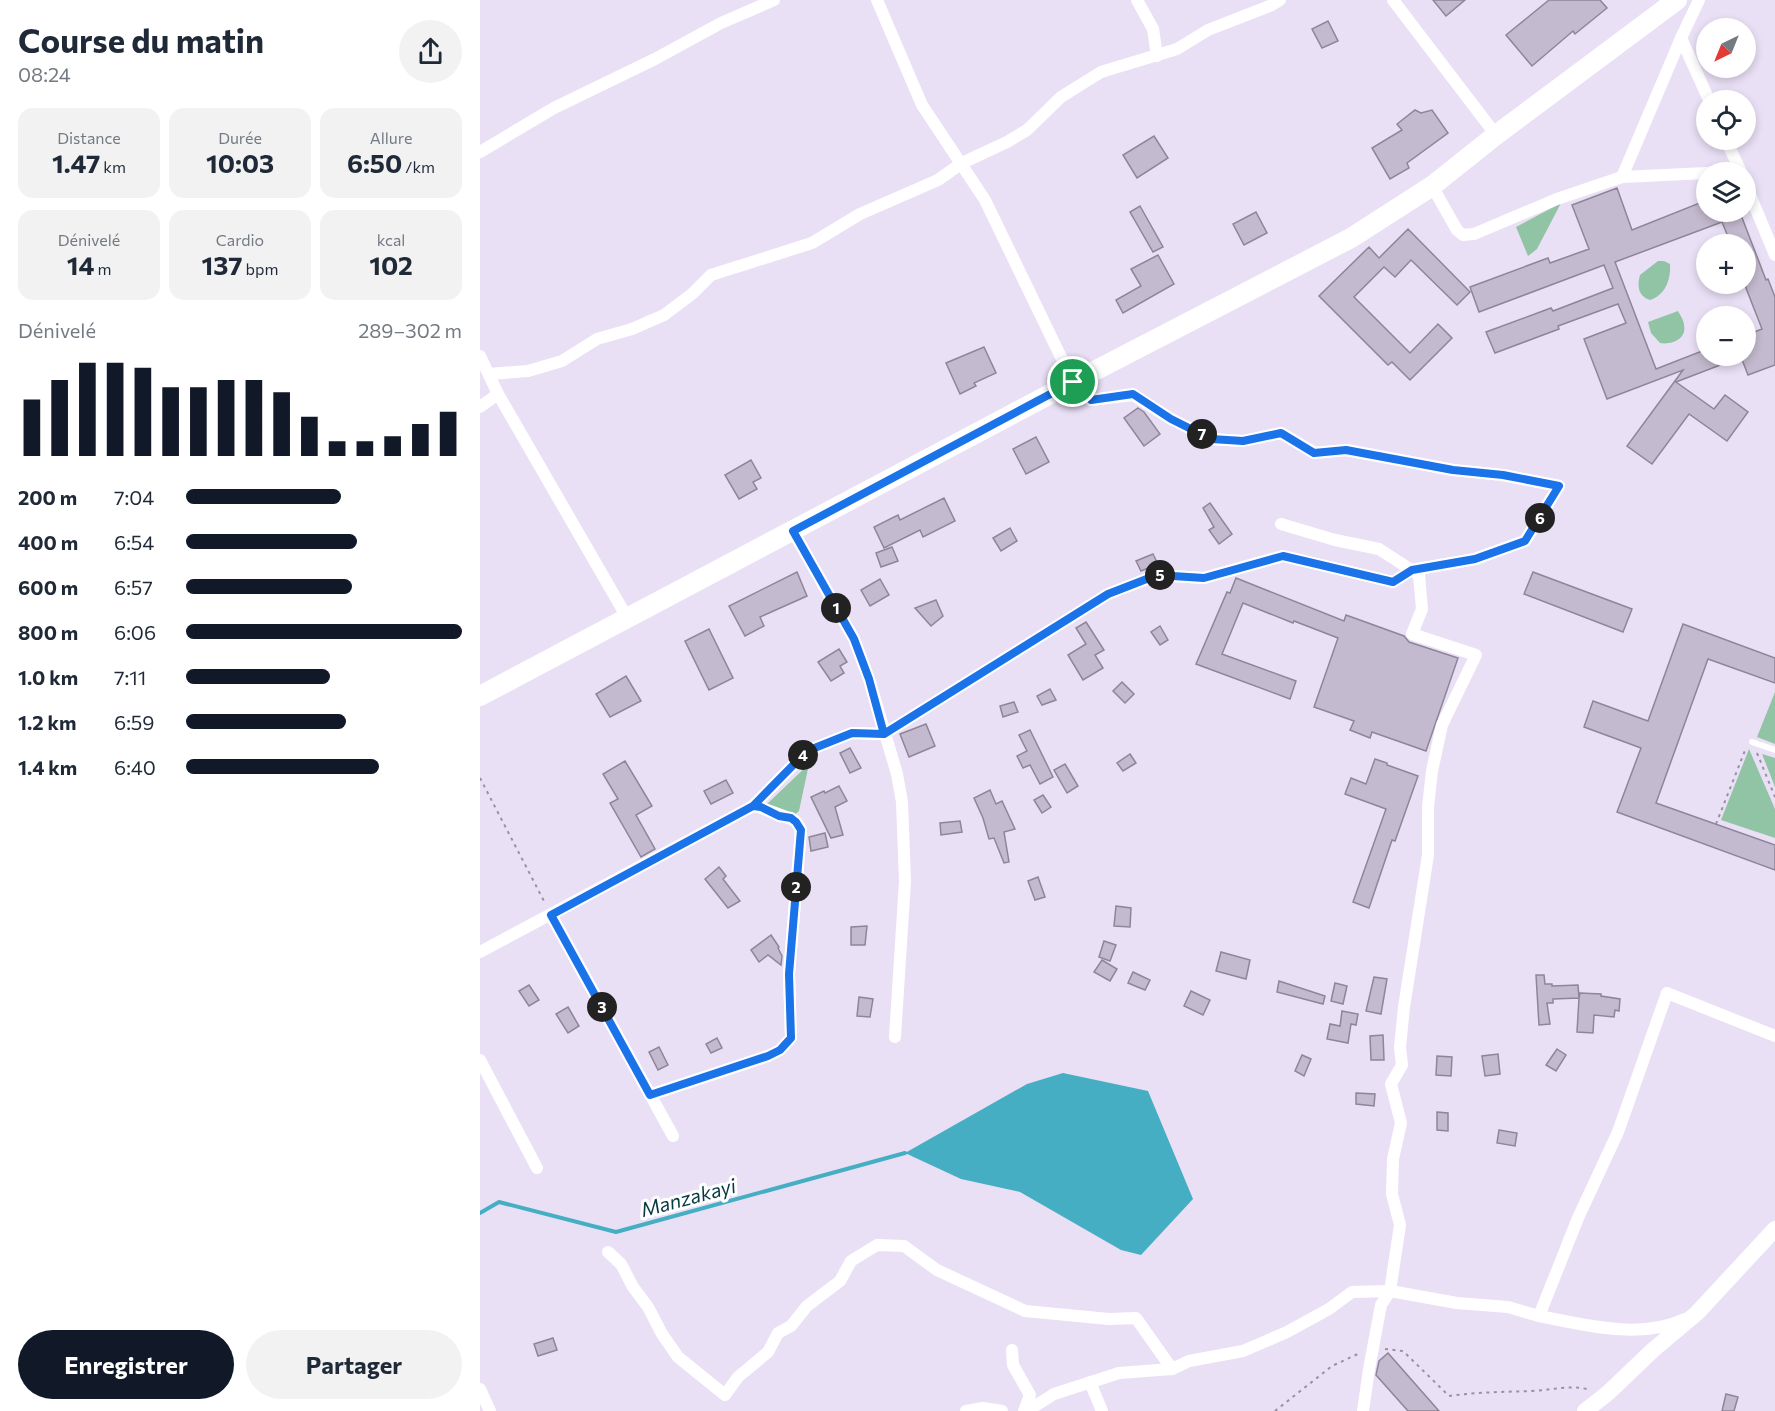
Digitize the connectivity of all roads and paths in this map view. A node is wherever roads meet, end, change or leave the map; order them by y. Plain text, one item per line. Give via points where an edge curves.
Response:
1 (774, 0) edge
2 (877, 0) edge
3 (1137, 0) edge
4 (1280, 0) edge
5 (1394, 0) edge
6 (1677, 0) edge
7 (1699, 0) edge
8 (1681, 38) junction
9 (1157, 56) junction
10 (1704, 90) edge
11 (1496, 135) junction
12 (480, 152) edge
13 (962, 163) junction
14 (1696, 174) edge
15 (1623, 177) junction
16 (1432, 186) junction
17 (1756, 209) edge
18 (1775, 255) edge
19 (480, 356) edge
20 (489, 374) junction
21 (1073, 382) junction
22 (498, 394) junction
23 (480, 407) edge
24 (1281, 524) dead end
25 (793, 531) junction
26 (1412, 570) junction
27 (628, 619) junction
28 (480, 696) edge
29 (884, 734) junction
30 (1752, 742) junction
31 (1775, 750) edge
32 (480, 778) edge
33 (1775, 797) edge
34 (753, 806) junction
35 (1716, 824) dead end
36 (551, 915) junction
37 (480, 952) edge
38 (1775, 1036) edge
39 (895, 1037) dead end
40 (480, 1060) edge
41 (650, 1095) junction
42 (673, 1136) dead end
43 (537, 1168) dead end
44 (1775, 1229) edge
45 (608, 1252) dead end
46 (1390, 1291) junction
47 (1697, 1313) junction
48 (1539, 1317) junction
49 (1372, 1347) junction
50 (1012, 1350) dead end
51 (1172, 1369) junction
52 (1090, 1382) junction
53 (480, 1389) edge
54 (1608, 1393) junction
55 (490, 1411) edge
56 (966, 1411) edge
57 (1002, 1411) edge
58 (1025, 1411) edge
59 (1102, 1411) edge
60 (1275, 1411) edge
61 (1363, 1411) edge
62 (1585, 1411) edge

1 - 12 street via 554,108
2 - 13 street via 922,105
3 - 9 street via 1153,29
4 - 9 street
5 - 11 street
6 - 11 main road
7 - 8 street
8 - 10 street
8 - 15 street
9 - 13 street via 1101,72 1061,97 1028,130
11 - 16 main road
13 - 20 street via 939,180 860,214 812,243 711,275 664,315 597,339 562,361
13 - 21 street via 985,200
14 - 15 street
15 - 16 street via 1463,235
16 - 21 main road via 1351,238
17 - 18 street
19 - 20 street
20 - 22 street
21 - 25 main road
21 - 26 street via 1091,400 1133,394 1211,439 1243,441 1281,433 1314,453 1346,450 1559,486 1525,541 1475,559
22 - 23 street
22 - 27 street
24 - 26 street via 1379,549
25 - 27 main road
25 - 29 street via 854,639
26 - 29 street via 1393,582 1283,556 1204,578 1157,575 1108,594
26 - 46 street via 1419,575 1422,609 1412,634 1476,655 1442,725 1431,771 1428,855 1404,1007 1402,1065 1391,1084 1401,1123 1392,1194 1400,1225
27 - 28 main road
29 - 34 street via 852,733 807,751
29 - 39 street via 902,802 905,881
30 - 31 lane
30 - 33 path
30 - 35 path via 1746,747
32 - 36 path
34 - 36 street
34 - 41 street via 791,818 801,830 789,974 791,1038 768,1056
36 - 37 street
36 - 41 street
38 - 48 street via 1667,993 1618,1132 1578,1218
40 - 43 street
41 - 42 street
44 - 47 street
45 - 51 street via 621,1264 678,1357 725,1395 738,1377 768,1352 778,1333 840,1281 851,1261 877,1245 904,1246 937,1270 1025,1311 1136,1318
46 - 48 street via 1508,1307
46 - 49 street via 1381,1305
46 - 51 street via 1352,1292 1287,1332 1243,1351 1189,1361
47 - 48 street via 1675,1323 1623,1331
47 - 54 street
49 - 54 path via 1403,1351 1449,1396 1574,1386
49 - 60 path via 1332,1366
49 - 61 street
50 - 58 street via 1013,1365 1030,1395
51 - 52 street via 1119,1373
52 - 58 street via 1054,1394
52 - 59 street
53 - 55 street
54 - 62 street
56 - 57 street

